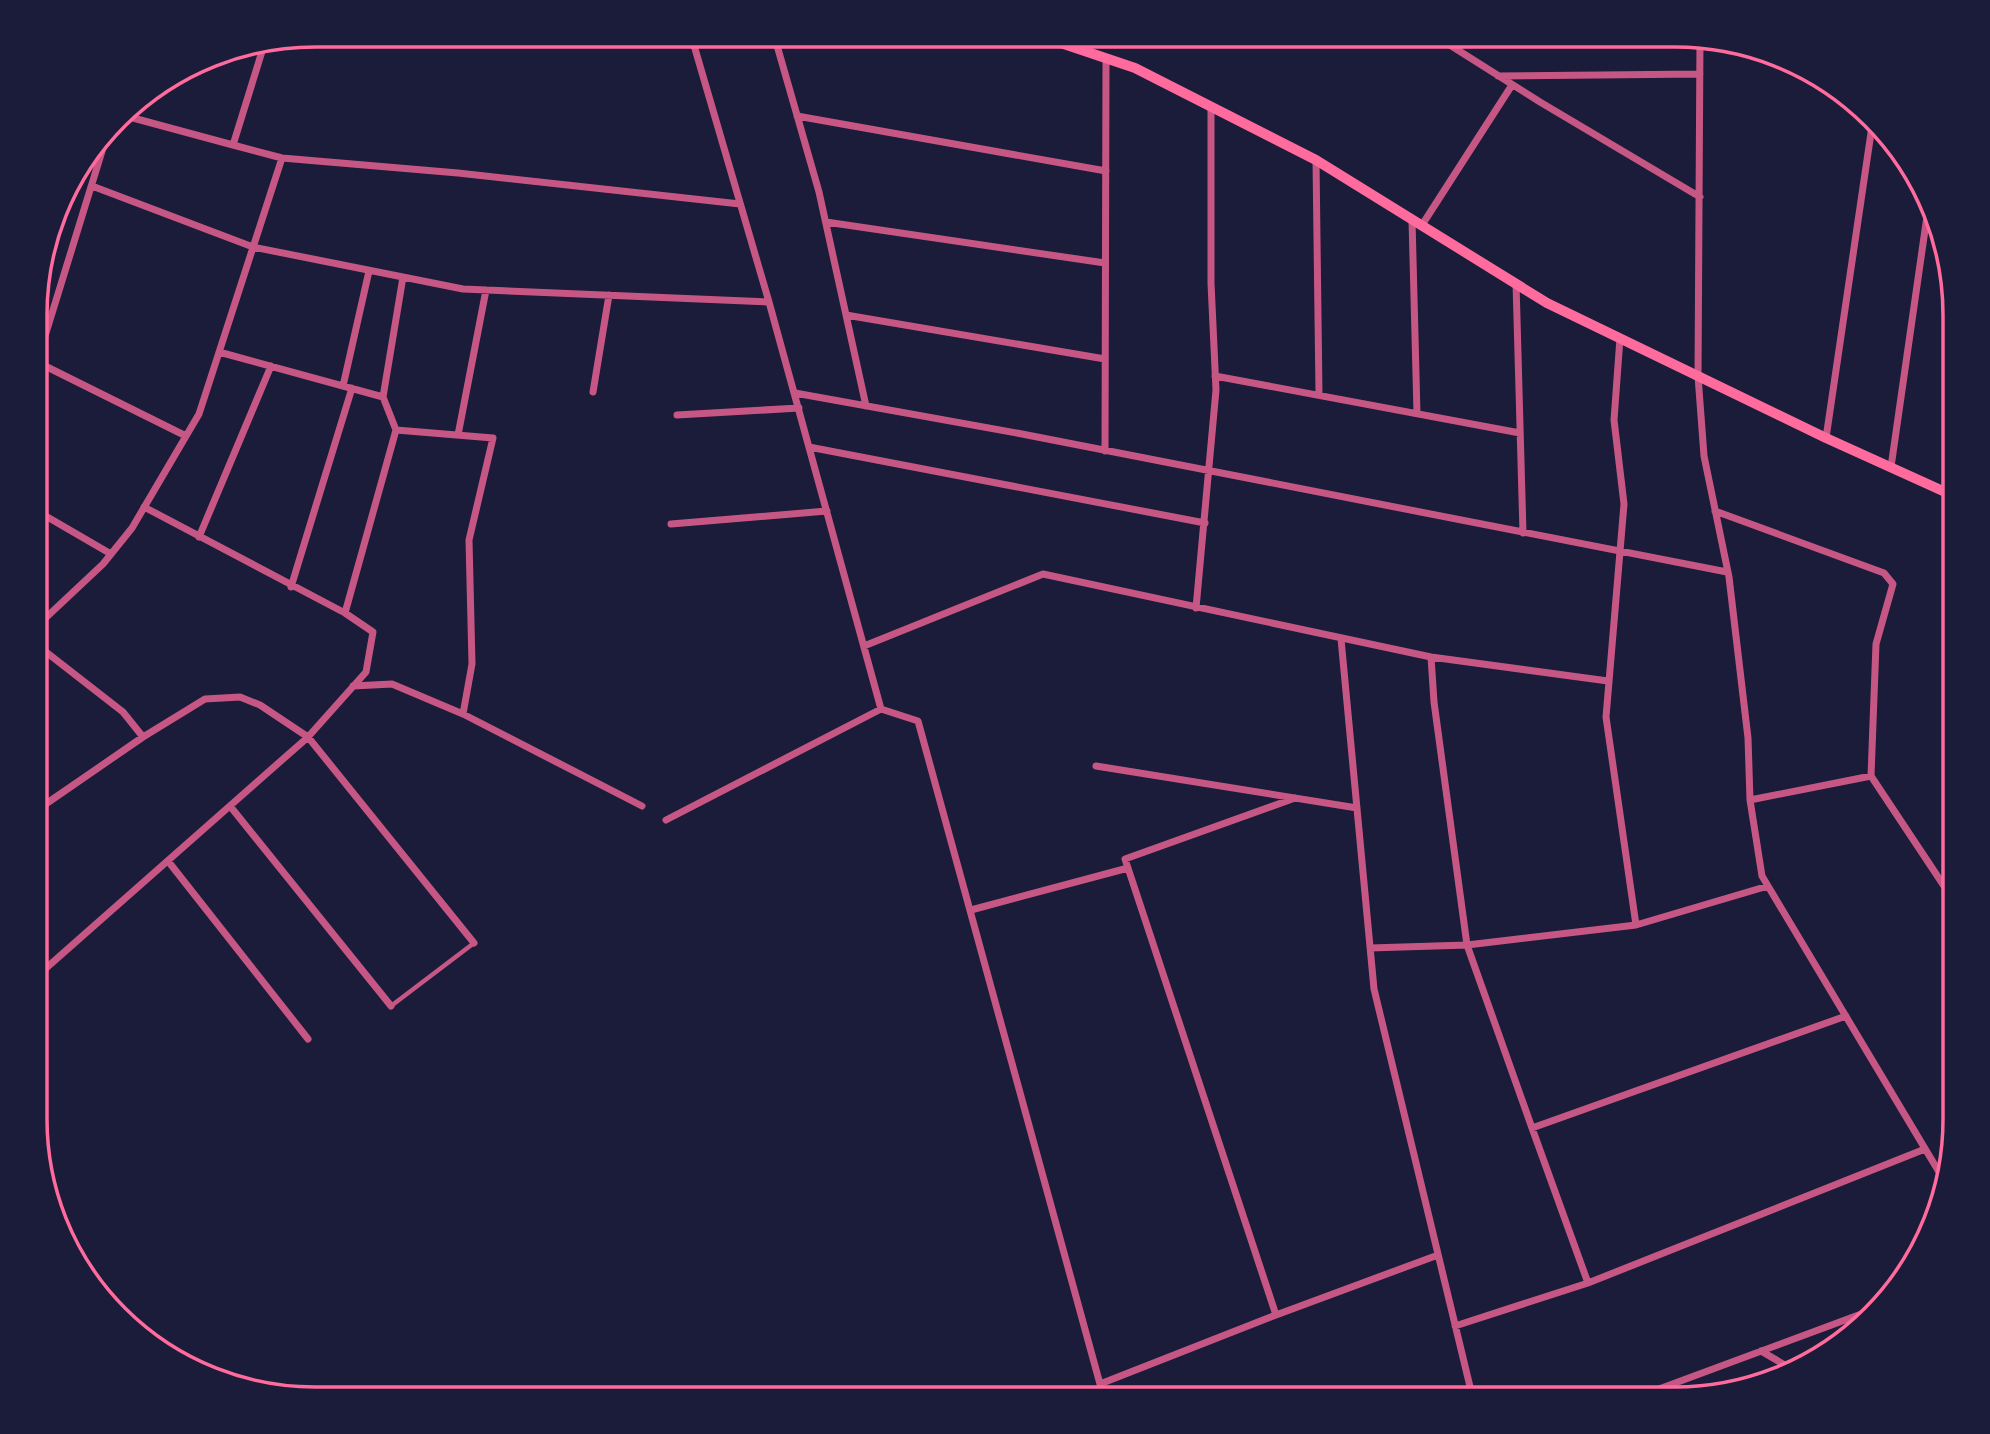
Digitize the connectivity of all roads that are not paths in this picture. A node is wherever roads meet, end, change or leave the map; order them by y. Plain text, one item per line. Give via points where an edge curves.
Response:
1 (694, 47) edge
2 (777, 47) edge
3 (1073, 47) edge
4 (1451, 47) edge
5 (1700, 49) edge
6 (262, 52) edge
7 (1106, 58) junction
8 (1700, 74) junction
9 (1497, 76) junction
10 (1512, 85) junction
11 (1211, 107) junction
12 (797, 116) junction
13 (134, 118) edge
14 (1871, 133) edge
15 (233, 145) junction
16 (101, 154) edge
17 (282, 158) junction
18 (1316, 160) junction
19 (1106, 171) junction
20 (92, 186) junction
21 (1700, 197) junction
22 (740, 204) junction
23 (826, 222) junction
24 (1926, 222) edge
25 (1417, 223) junction
26 (253, 247) junction
27 (1105, 263) junction
28 (369, 271) junction
29 (403, 277) junction
30 (1516, 283) junction
31 (486, 290) junction
32 (609, 295) junction
33 (769, 302) junction
34 (846, 315) junction
35 (47, 330) edge
36 (1620, 338) junction
37 (219, 352) junction
38 (1105, 359) junction
39 (271, 366) junction
40 (47, 367) edge
41 (1215, 376) junction
42 (1698, 376) junction
43 (343, 386) junction
44 (352, 388) junction
45 (593, 392) dead end
46 (794, 393) junction
47 (1320, 395) junction
48 (383, 397) junction
49 (866, 406) junction
50 (799, 408) junction
51 (1417, 414) junction
52 (677, 415) dead end
53 (396, 430) junction
54 (1520, 433) junction
55 (458, 435) junction
56 (186, 436) junction
57 (1826, 438) junction
58 (809, 447) junction
59 (1105, 451) junction
60 (1891, 467) junction
61 (1210, 472) junction
62 (1943, 491) edge
63 (144, 507) junction
64 (827, 511) junction
65 (1715, 511) junction
66 (47, 517) edge
67 (1205, 523) junction
68 (671, 524) dead end
69 (1523, 533) junction
70 (199, 537) junction
71 (1618, 551) junction
72 (111, 554) junction
73 (1727, 572) junction
74 (291, 587) junction
75 (1196, 608) junction
76 (345, 613) junction
77 (47, 616) edge
78 (1341, 639) junction
79 (864, 646) junction
80 (47, 653) edge
81 (1431, 657) junction
82 (1608, 681) junction
83 (353, 687) junction
84 (881, 709) junction
85 (463, 714) junction
86 (143, 737) junction
87 (308, 737) junction
88 (1096, 766) dead end
89 (1871, 776) junction
90 (1295, 798) junction
91 (1750, 800) junction
92 (47, 803) edge
93 (230, 806) junction
94 (642, 806) dead end
95 (1357, 808) junction
96 (666, 820) dead end
97 (168, 861) junction
98 (1128, 868) junction
99 (1943, 884) edge
100 (1768, 886) junction
101 (971, 910) junction
102 (1636, 925) junction
103 (474, 943) joint
104 (1467, 944) junction
105 (1370, 948) junction
106 (47, 967) edge
107 (391, 1006) joint
108 (1846, 1016) junction
109 (308, 1038) dead end
110 (1532, 1128) junction
111 (1926, 1149) junction
112 (1938, 1170) edge
113 (1438, 1255) junction
114 (1588, 1283) junction
115 (1276, 1315) junction
116 (1855, 1316) edge
117 (1455, 1326) junction
118 (1760, 1351) junction
119 (1783, 1364) edge
120 (1100, 1384) junction
121 (1101, 1387) edge
122 (1470, 1387) edge
123 (1664, 1387) edge

1 - 22 street
2 - 12 street
3 - 7 main road
4 - 9 street
5 - 8 street
6 - 15 street
7 - 11 main road
7 - 19 street
8 - 9 street
8 - 21 street
9 - 10 street
10 - 21 street
10 - 25 street
11 - 18 main road
11 - 41 street
12 - 19 street
12 - 23 street
13 - 15 street
14 - 57 street
15 - 17 street
16 - 20 street
17 - 22 street
17 - 26 street
18 - 25 main road
18 - 47 street
19 - 27 street
20 - 26 street
20 - 35 street
21 - 42 street
22 - 33 street
23 - 27 street
23 - 34 street
24 - 60 street
25 - 30 main road
25 - 51 street
26 - 28 street
26 - 37 street
27 - 38 street
28 - 29 street
28 - 43 street
29 - 31 street
29 - 48 street
30 - 36 main road
30 - 54 street
31 - 32 street
31 - 55 street
32 - 33 street
32 - 45 street
33 - 46 street
34 - 38 street
34 - 49 street
36 - 42 main road
36 - 71 street via 1614,420 1624,504
37 - 39 street
37 - 56 street via 199,414
38 - 59 street
39 - 43 street
39 - 70 street
40 - 56 street
41 - 47 street
41 - 61 street
42 - 57 main road
42 - 65 street via 1704,456
43 - 44 street
44 - 48 street
44 - 74 street
46 - 49 street
46 - 50 street
47 - 51 street
48 - 53 street
49 - 59 street
50 - 52 street
50 - 58 street
51 - 54 street
53 - 55 street
53 - 76 street
54 - 69 street
55 - 85 street via 493,438 469,540 472,664
56 - 63 street
57 - 60 main road
58 - 64 street
58 - 67 street
59 - 61 street
60 - 62 main road
61 - 67 street
61 - 69 street
63 - 70 street
63 - 72 street
64 - 68 street
64 - 79 street
65 - 73 street
65 - 89 street via 1884,573 1893,584 1877,644
66 - 72 street
67 - 75 street
69 - 71 street
70 - 74 street
71 - 73 street
71 - 82 street
72 - 77 street
73 - 91 street via 1748,738
74 - 76 street
75 - 78 street
75 - 79 street via 1043,575
76 - 83 street via 373,632 366,672
78 - 81 street
78 - 95 street
79 - 84 street
80 - 86 street via 123,712
81 - 82 street
81 - 104 street
82 - 102 street via 1606,718
83 - 85 street via 392,684
83 - 87 street
84 - 96 street
84 - 101 street via 918,721
85 - 94 street
86 - 87 street via 205,699 240,697
86 - 92 street
87 - 93 street
87 - 103 street
88 - 90 street
89 - 91 street
89 - 99 street
90 - 95 street
90 - 98 street via 1125,859
91 - 100 street via 1762,876
93 - 97 street
93 - 107 street
95 - 105 street
97 - 106 street
97 - 109 street
98 - 101 street
98 - 115 street
100 - 102 street
100 - 108 street
101 - 120 street
102 - 104 street
103 - 107 lane
104 - 105 street
104 - 110 street
105 - 113 street via 1374,989
108 - 110 street
108 - 111 street
110 - 114 street
111 - 112 street
111 - 114 street
113 - 115 street
113 - 117 street
114 - 117 street
115 - 120 street
116 - 118 street
117 - 122 street
118 - 119 street
118 - 123 street
120 - 121 street

